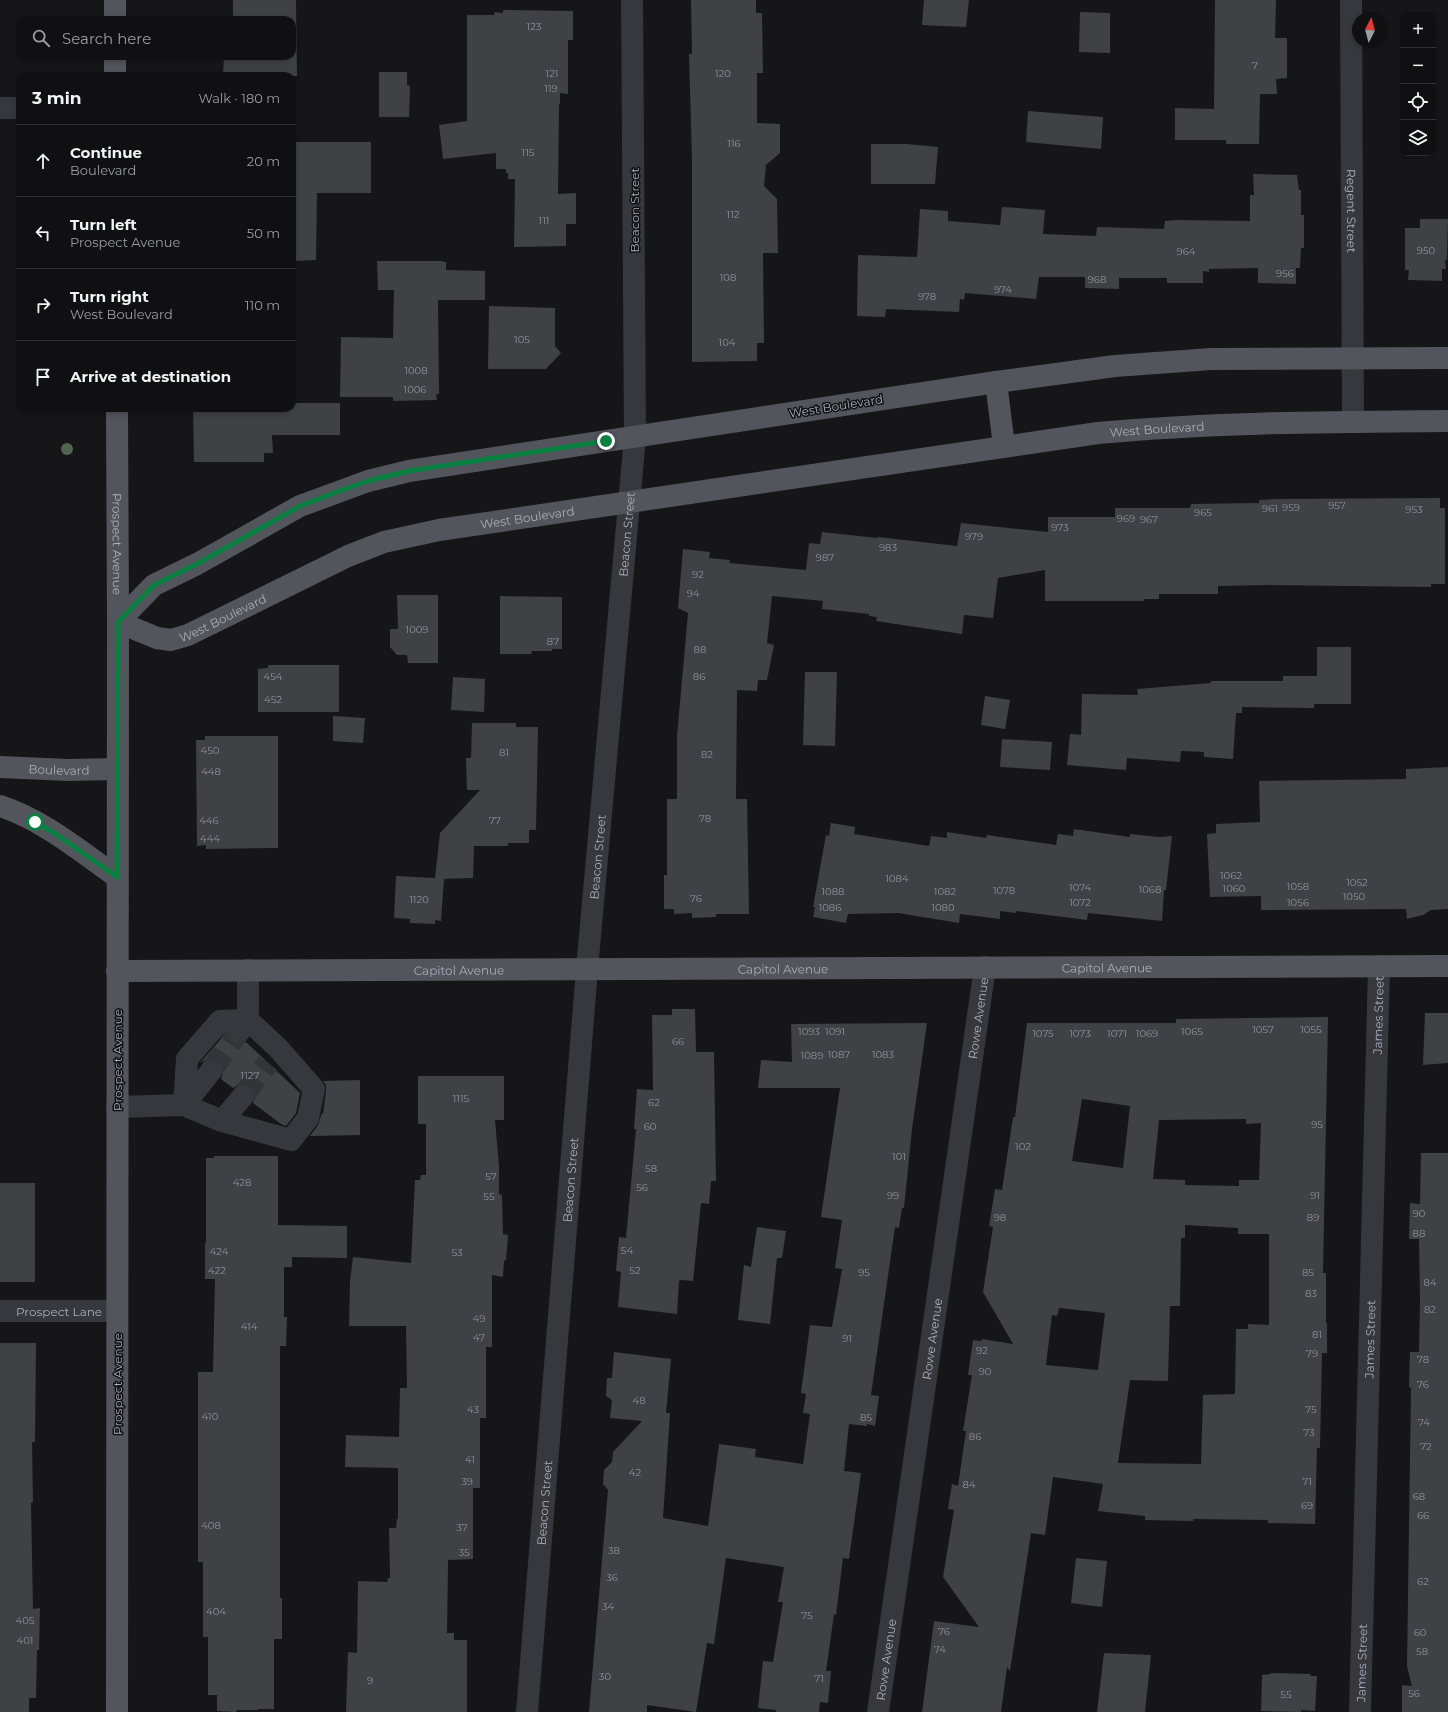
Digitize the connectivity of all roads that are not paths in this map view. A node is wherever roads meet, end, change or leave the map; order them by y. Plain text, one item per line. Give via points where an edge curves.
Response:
1 (115, 0) edge
2 (632, 0) edge
3 (1351, 0) edge
4 (115, 16) edge
5 (115, 60) edge
6 (115, 72) edge
7 (0, 108) edge
8 (16, 108) edge
9 (1352, 358) junction
10 (1448, 358) edge
11 (996, 382) junction
12 (117, 412) edge
13 (1448, 421) edge
14 (1353, 422) junction
15 (635, 437) junction
16 (1004, 446) junction
17 (629, 503) junction
18 (118, 622) junction
19 (0, 767) edge
20 (118, 769) junction
21 (0, 806) edge
22 (117, 877) junction
23 (1379, 966) junction
24 (1448, 966) edge
25 (985, 967) junction
26 (588, 969) junction
27 (248, 970) junction
28 (117, 971) junction
29 (242, 1027) junction
30 (211, 1071) tunnel mouth
31 (243, 1096) tunnel mouth
32 (184, 1105) junction
33 (117, 1107) junction
34 (222, 1121) junction
35 (0, 1311) edge
36 (117, 1311) junction
37 (117, 1712) edge
38 (527, 1712) edge
39 (878, 1712) edge
40 (1360, 1712) edge

1 - 4 main road
2 - 15 street, Beacon Street
3 - 9 street, Regent Street
5 - 6 main road
7 - 8 street
9 - 10 main road, West Boulevard
9 - 11 main road, West Boulevard via 1211,359 1115,366
9 - 14 street, Regent Street
11 - 15 main road, West Boulevard
11 - 16 main road
12 - 18 main road, Prospect Avenue
13 - 14 main road, West Boulevard
14 - 16 main road, West Boulevard via 1160,427
15 - 17 street, Beacon Street
15 - 18 main road, West Boulevard via 409,471 334,493 300,506 154,585
16 - 17 main road, West Boulevard
17 - 18 main road, West Boulevard via 439,530 384,542 348,556 188,635 171,640 157,638
17 - 26 street, Beacon Street
18 - 20 main road, Prospect Avenue
19 - 20 main road, Boulevard
20 - 22 main road, Prospect Avenue
21 - 22 main road via 54,833
22 - 28 main road, Prospect Avenue
23 - 24 main road, Capitol Avenue
23 - 25 main road, Capitol Avenue
23 - 40 street, James Street
25 - 26 main road, Capitol Avenue
25 - 39 street, Rowe Avenue
26 - 27 main road, Capitol Avenue
26 - 38 street, Beacon Street
27 - 28 main road, Capitol Avenue
27 - 29 street
28 - 33 main road, Prospect Avenue
29 - 32 street via 220,1021 187,1059
29 - 34 street via 314,1089 308,1118 290,1140
30 - 32 street
31 - 34 street
32 - 33 street
32 - 34 street
33 - 36 main road, Prospect Avenue
35 - 36 street, Prospect Lane
36 - 37 main road, Prospect Avenue

